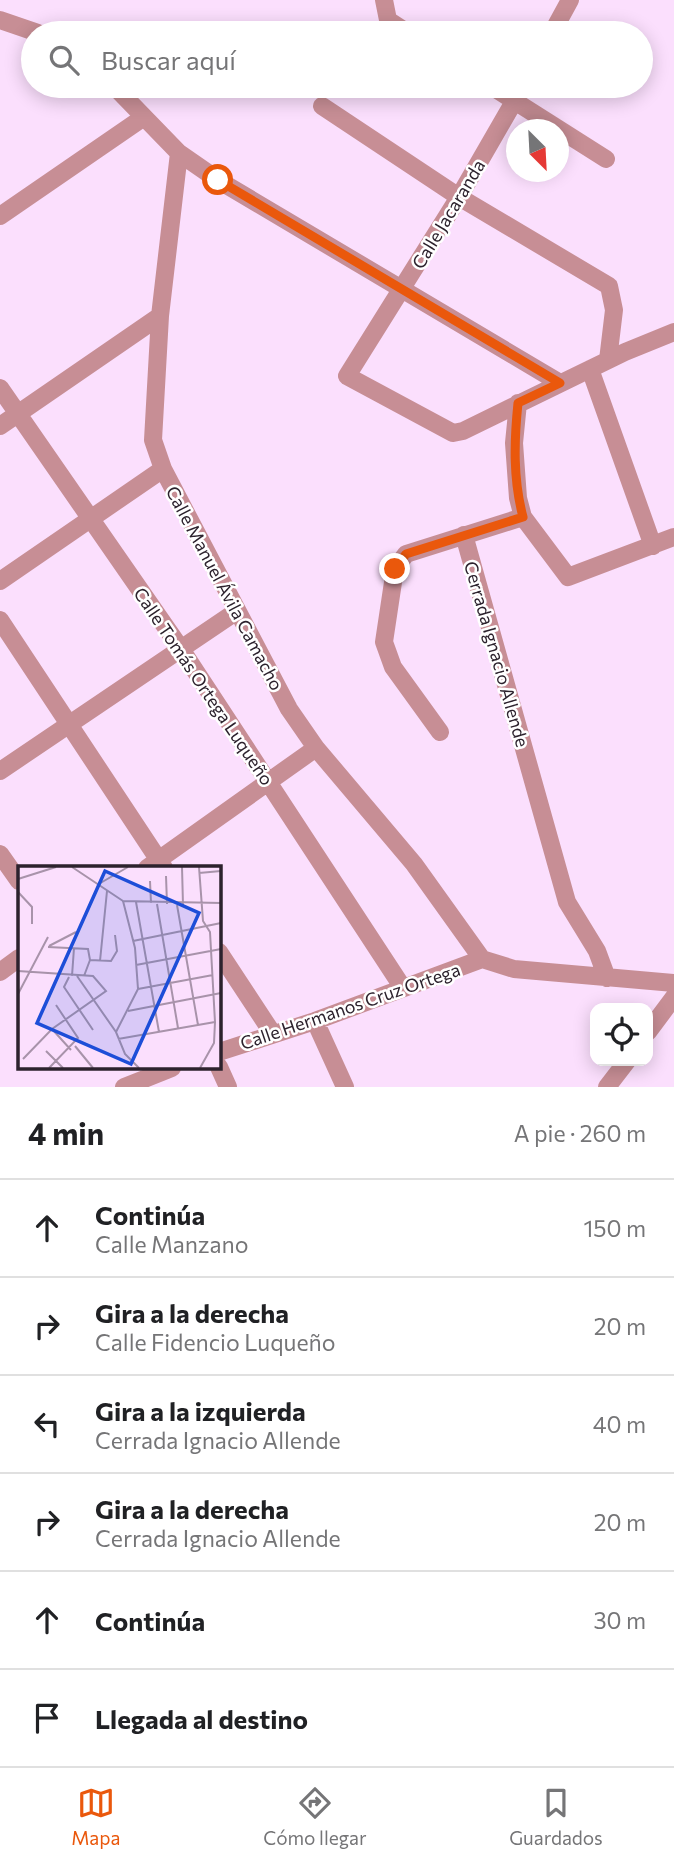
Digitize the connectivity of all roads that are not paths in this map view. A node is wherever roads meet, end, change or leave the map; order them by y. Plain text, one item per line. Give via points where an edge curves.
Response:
1 (384, 0) edge
2 (570, 0) edge
3 (0, 20) edge
4 (390, 21) edge
5 (559, 21) edge
6 (21, 27) edge
7 (126, 98) edge
8 (517, 98) edge
9 (524, 98) edge
10 (322, 106) dead end
11 (144, 117) junction
12 (178, 153) junction
13 (606, 159) dead end
14 (459, 197) junction
15 (0, 216) edge
16 (401, 290) junction
17 (160, 316) junction
18 (674, 332) edge
19 (608, 360) junction
20 (590, 369) junction
21 (560, 383) junction
22 (0, 388) edge
23 (518, 403) junction
24 (18, 414) junction
25 (0, 426) edge
26 (163, 470) junction
27 (523, 517) junction
28 (91, 519) junction
29 (464, 535) junction
30 (674, 537) edge
31 (653, 546) junction
32 (0, 581) edge
33 (237, 611) junction
34 (0, 620) edge
35 (181, 649) junction
36 (69, 724) junction
37 (440, 732) dead end
38 (316, 748) junction
39 (0, 771) edge
40 (268, 781) junction
41 (0, 854) edge
42 (156, 865) edge
43 (18, 880) edge
44 (220, 954) edge
45 (18, 959) edge
46 (482, 959) junction
47 (0, 972) edge
48 (607, 978) junction
49 (674, 983) edge
50 (404, 988) junction
51 (674, 997) edge
52 (314, 1021) junction
53 (653, 1025) edge
54 (273, 1034) junction
55 (220, 1052) edge
56 (623, 1066) edge
57 (220, 1070) edge
58 (148, 1072) edge
59 (124, 1087) edge
60 (228, 1087) edge
61 (345, 1087) edge
62 (607, 1087) edge

1 - 4 street
2 - 5 street
3 - 6 street
7 - 11 street
8 - 14 street, Calle Jacaranda
9 - 13 street
10 - 14 street
11 - 12 street
11 - 15 street
12 - 16 street
12 - 17 street, Calle Manuel Ávila Camacho
14 - 16 street, Calle Jacaranda
14 - 19 street via 609,286 614,310
16 - 21 street
16 - 23 street, Calle Jacaranda via 346,376 453,433
17 - 24 street
17 - 26 street, Calle Manuel Ávila Camacho via 153,440
18 - 19 street
19 - 20 street
20 - 21 street
20 - 31 street
21 - 23 street
22 - 24 street, Calle Tomás Ortega Luqueño
23 - 27 street via 514,443
24 - 25 street
24 - 28 street, Calle Tomás Ortega Luqueño
26 - 28 street
26 - 33 street, Calle Manuel Ávila Camacho
27 - 29 street
27 - 31 street via 568,577
28 - 32 street
28 - 35 street, Calle Tomás Ortega Luqueño
29 - 37 street via 406,554 395,569 384,642 393,667
29 - 48 street, Cerrada Ignacio Allende via 567,902 597,951
30 - 31 street
33 - 35 street
33 - 38 street, Calle Manuel Ávila Camacho via 289,709
34 - 36 street
35 - 36 street
35 - 40 street, Calle Tomás Ortega Luqueño
36 - 39 street
36 - 42 street
38 - 40 street
38 - 46 street, Calle Manuel Ávila Camacho via 414,864
40 - 42 street
40 - 50 street, Calle Tomás Ortega Luqueño
41 - 43 street
44 - 54 street
45 - 47 street
46 - 48 street via 514,969
46 - 50 street, Calle Hermanos Cruz Ortega
48 - 49 street
50 - 52 street, Calle Hermanos Cruz Ortega
51 - 53 street
52 - 54 street, Calle Hermanos Cruz Ortega
52 - 61 street
54 - 55 street, Calle Hermanos Cruz Ortega
56 - 62 street
57 - 60 street
58 - 59 street

